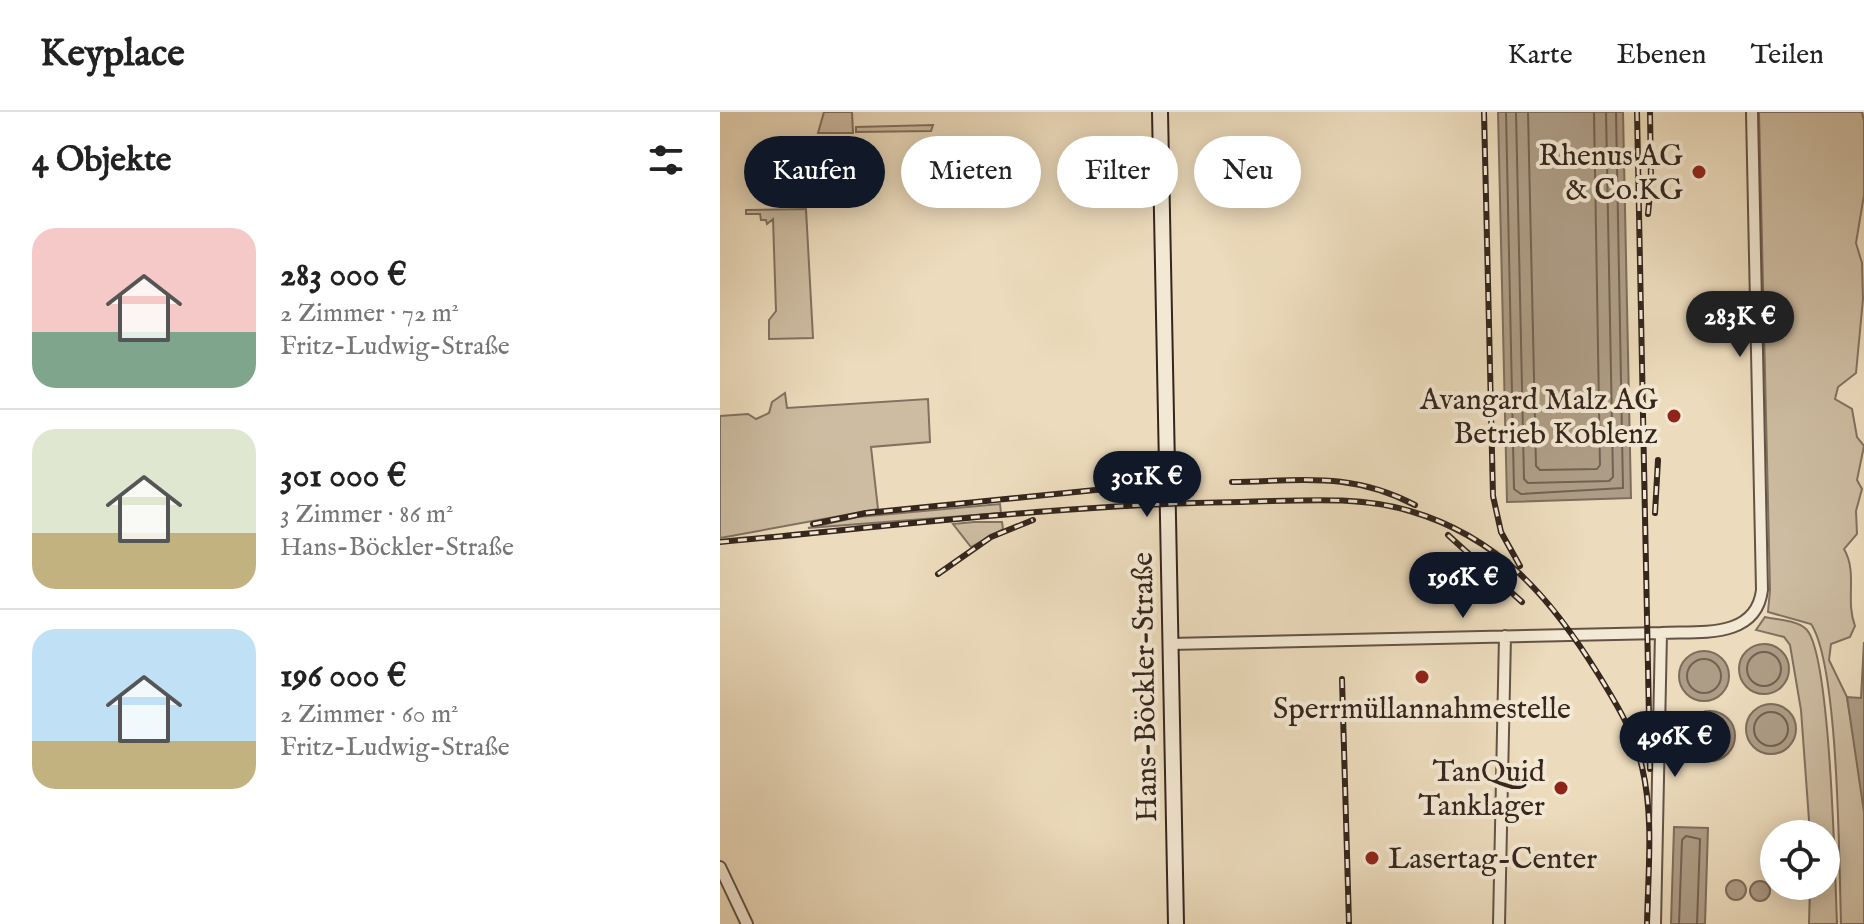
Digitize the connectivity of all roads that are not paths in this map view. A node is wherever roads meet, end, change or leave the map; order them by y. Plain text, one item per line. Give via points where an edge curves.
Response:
1 (1160, 112) edge
2 (1752, 112) edge
3 (1661, 633) junction
4 (1505, 636) junction
5 (1170, 644) junction
6 (720, 867) edge
7 (747, 924) edge
8 (1176, 924) edge
9 (1499, 924) edge
10 (1655, 924) edge

1 - 5 main road, Hans-Böckler-Straße
2 - 3 street via 1760,602 1739,626
3 - 4 street
3 - 10 street
4 - 5 street
4 - 9 street
5 - 8 main road, Hans-Böckler-Straße
6 - 7 street

